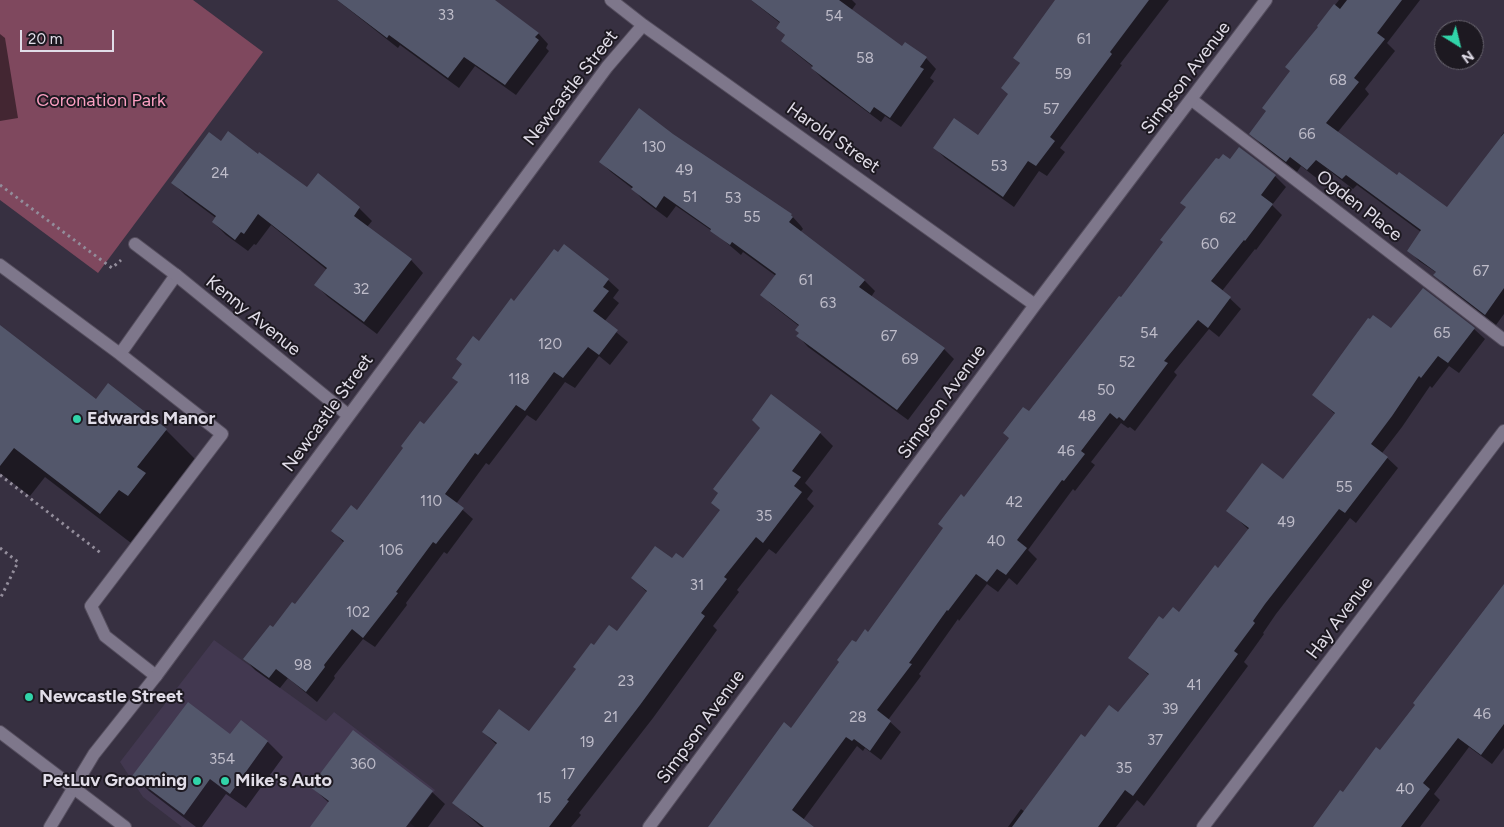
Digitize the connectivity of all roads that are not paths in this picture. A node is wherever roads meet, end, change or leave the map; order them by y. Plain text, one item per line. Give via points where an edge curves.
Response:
1 (611, 0) edge
2 (1266, 0) edge
3 (643, 25) junction
4 (1192, 100) junction
5 (136, 244) road end
6 (0, 265) edge
7 (176, 275) junction
8 (1035, 305) junction
9 (1504, 340) edge
10 (120, 354) junction
11 (348, 415) junction
12 (1504, 430) edge
13 (156, 676) junction
14 (0, 732) edge
15 (72, 788) junction
16 (50, 827) edge
17 (124, 827) edge
18 (649, 827) edge
19 (1203, 827) edge

1 - 3 street, Harold Street
2 - 4 street, Simpson Avenue
3 - 8 street, Harold Street
3 - 11 street, Newcastle Street via 607,67
4 - 8 street, Simpson Avenue
4 - 9 street, Ogden Place
5 - 7 street, Kenny Avenue
6 - 10 street
7 - 10 street
7 - 11 street, Kenny Avenue
8 - 18 street, Simpson Avenue
10 - 13 street via 222,434 92,606 105,636
11 - 13 street, Newcastle Street
12 - 19 street, Hay Avenue
13 - 15 street, Newcastle Street via 94,754
14 - 15 street
15 - 16 street, Newcastle Street
15 - 17 street

